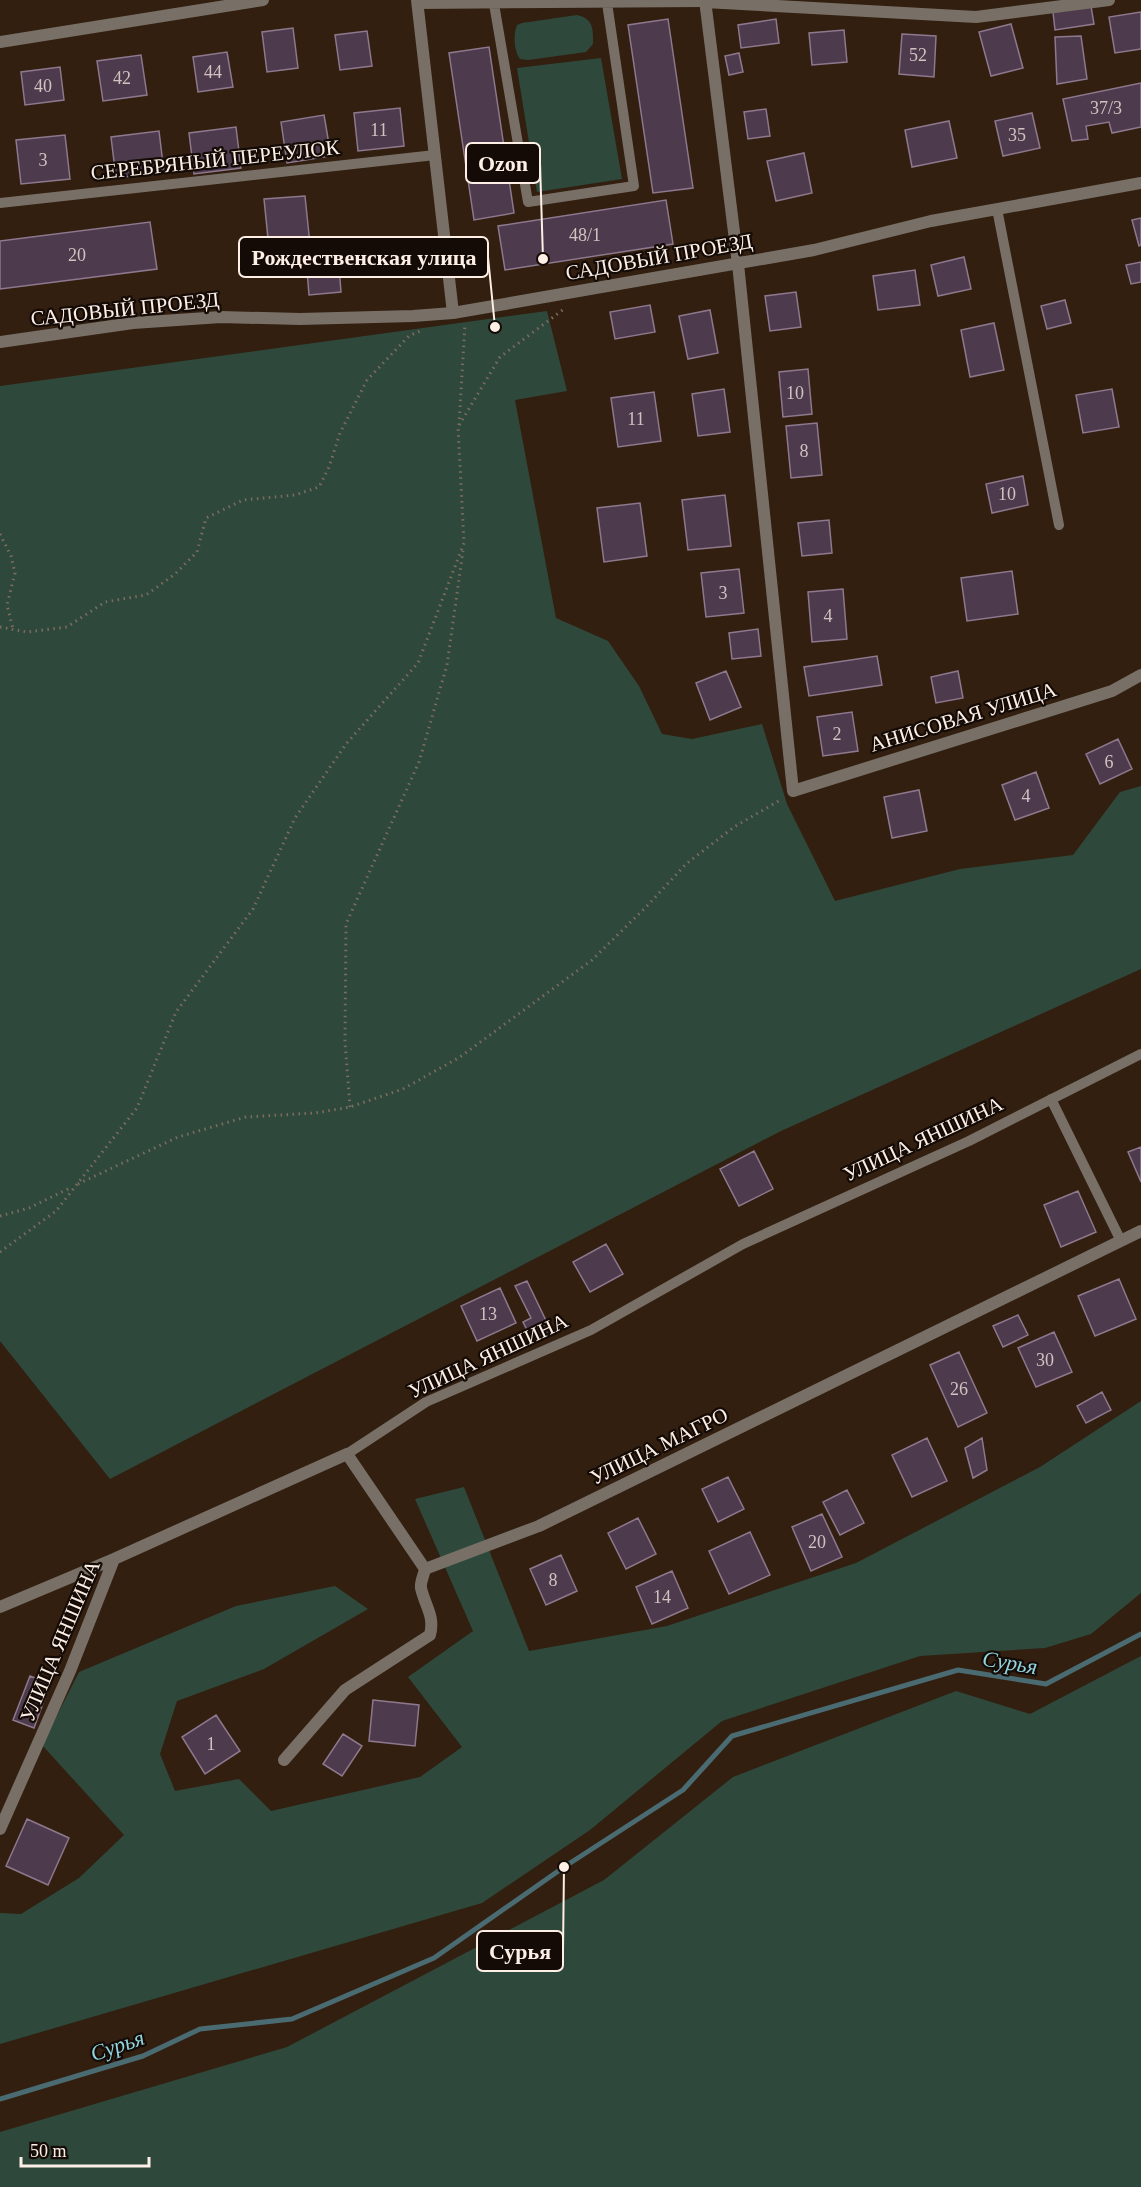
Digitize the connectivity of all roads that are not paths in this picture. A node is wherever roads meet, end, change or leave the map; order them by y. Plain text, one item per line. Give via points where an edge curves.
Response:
1 (263, 0) edge
2 (1109, 0) edge
3 (705, 1) edge
4 (417, 2) edge
5 (607, 3) junction
6 (494, 4) junction
7 (0, 42) edge
8 (435, 155) junction
9 (1141, 183) edge
10 (0, 203) edge
11 (998, 209) junction
12 (738, 264) junction
13 (459, 312) junction
14 (0, 342) edge
15 (1059, 525) dead end
16 (1141, 675) edge
17 (1141, 1054) edge
18 (1052, 1099) junction
19 (1141, 1231) edge
20 (1121, 1241) junction
21 (347, 1454) junction
22 (114, 1559) junction
23 (425, 1569) junction
24 (0, 1607) edge
25 (284, 1760) dead end
26 (0, 1829) edge

1 - 7 street
2 - 3 street via 976,17
3 - 5 lane
3 - 12 street
4 - 6 lane
4 - 8 street
5 - 6 lane
5 - 6 lane via 634,186 528,202
8 - 10 lane, СЕРЕБРЯНЫЙ ПЕРЕУЛОК
8 - 13 street
9 - 11 street, САДОВЫЙ ПРОЕЗД
11 - 12 street, САДОВЫЙ ПРОЕЗД
11 - 15 lane
12 - 13 street, САДОВЫЙ ПРОЕЗД
12 - 16 street, АНИСОВАЯ УЛИЦА via 793,791 1112,691
13 - 14 street, САДОВЫЙ ПРОЕЗД via 300,319 221,317 132,323
17 - 18 lane, УЛИЦА ЯНШИНА
18 - 20 lane
18 - 21 lane, УЛИЦА ЯНШИНА via 743,1244 591,1330 426,1402
19 - 20 street, УЛИЦА МАГРО
20 - 23 street, УЛИЦА МАГРО via 539,1526
21 - 22 street, УЛИЦА ЯНШИНА
21 - 23 street
22 - 24 street
22 - 26 street, УЛИЦА ЯНШИНА via 70,1671
23 - 25 street via 421,1586 431,1613 430,1635 345,1690

